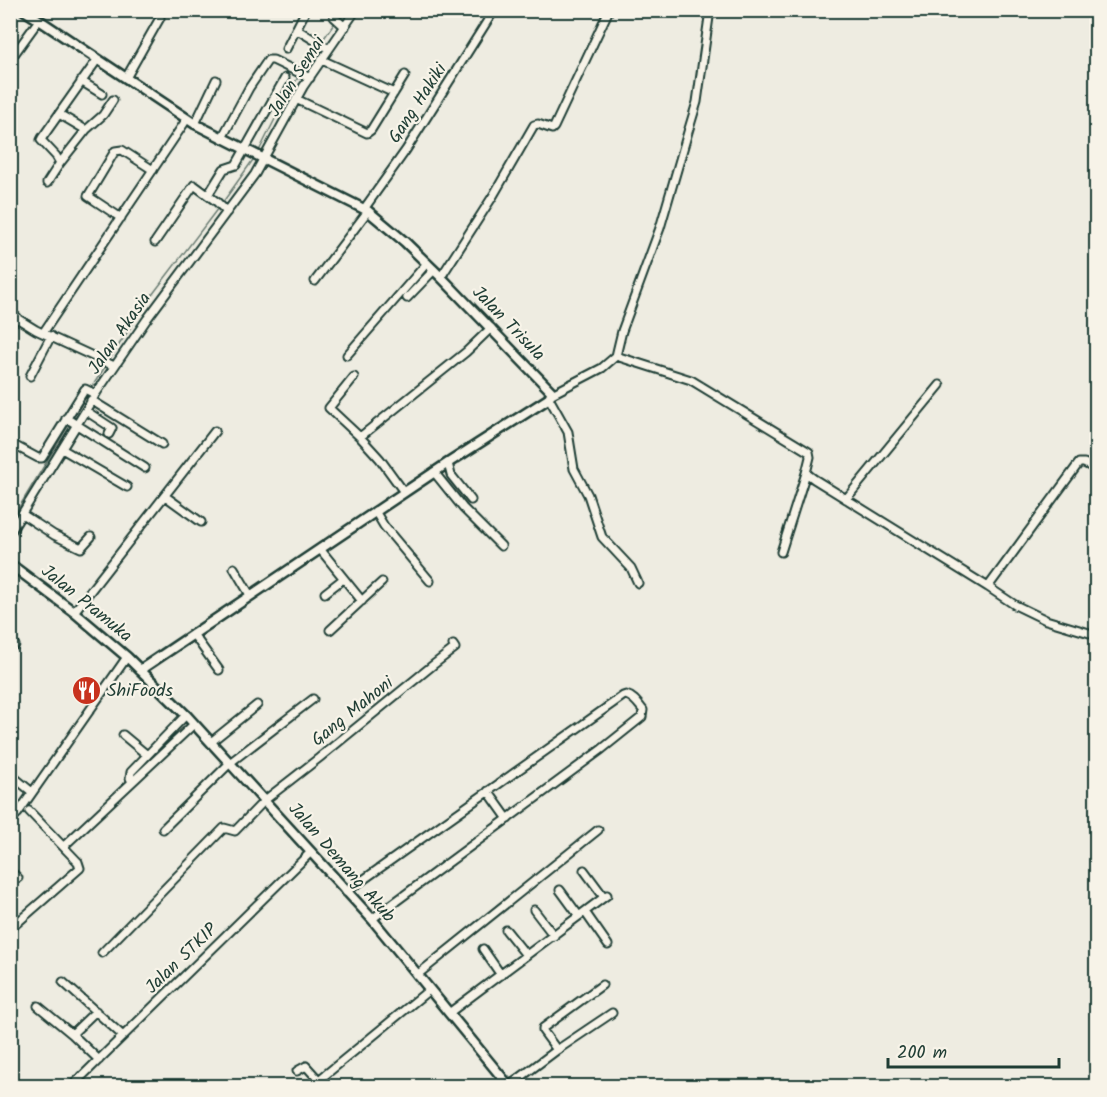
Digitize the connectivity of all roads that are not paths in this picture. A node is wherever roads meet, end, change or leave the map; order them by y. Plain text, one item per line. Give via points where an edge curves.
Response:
1 (24, 10) edge
2 (306, 10) edge
3 (356, 10) edge
4 (609, 10) edge
5 (710, 10) edge
6 (493, 12) dead end
7 (160, 18) dead end
8 (39, 20) junction
9 (296, 29) junction
10 (326, 48) junction
11 (286, 49) dead end
12 (10, 60) edge
13 (97, 60) junction
14 (322, 60) junction
15 (405, 75) dead end
16 (308, 77) junction
17 (126, 78) junction
18 (285, 78) dead end
19 (216, 80) dead end
20 (81, 81) junction
21 (394, 93) junction
22 (102, 94) dead end
23 (296, 99) junction
24 (113, 100) dead end
25 (59, 114) junction
26 (191, 121) junction
27 (86, 130) junction
28 (222, 138) junction
29 (245, 149) junction
30 (261, 157) junction
31 (60, 163) junction
32 (153, 170) junction
33 (47, 183) dead end
34 (208, 195) junction
35 (366, 210) junction
36 (226, 212) junction
37 (121, 218) junction
38 (154, 242) dead end
39 (427, 263) junction
40 (434, 270) junction
41 (441, 277) junction
42 (315, 282) dead end
43 (407, 298) dead end
44 (14, 315) edge
45 (10, 326) edge
46 (491, 328) junction
47 (43, 333) junction
48 (51, 336) junction
49 (347, 355) dead end
50 (616, 356) junction
51 (112, 364) junction
52 (30, 376) dead end
53 (354, 377) dead end
54 (940, 385) dead end
55 (92, 394) junction
56 (550, 396) junction
57 (86, 411) junction
58 (66, 418) junction
59 (77, 424) junction
60 (215, 431) dead end
61 (109, 434) dead end
62 (360, 437) junction
63 (10, 443) edge
64 (162, 444) dead end
65 (62, 449) junction
66 (448, 463) junction
67 (146, 468) dead end
68 (1096, 469) edge
69 (434, 472) junction
70 (810, 476) junction
71 (127, 487) dead end
72 (404, 492) junction
73 (165, 496) junction
74 (846, 499) junction
75 (471, 500) dead end
76 (375, 512) junction
77 (22, 514) junction
78 (201, 522) dead end
79 (10, 533) edge
80 (91, 537) dead end
81 (501, 546) dead end
82 (320, 549) junction
83 (781, 552) dead end
84 (10, 564) edge
85 (234, 568) dead end
86 (343, 579) junction
87 (430, 581) dead end
88 (382, 582) dead end
89 (638, 583) dead end
90 (988, 587) junction
91 (325, 593) dead end
92 (250, 595) junction
93 (362, 601) junction
94 (74, 612) junction
95 (330, 630) dead end
96 (193, 634) junction
97 (1096, 635) edge
98 (453, 645) dead end
99 (127, 657) junction
100 (140, 670) junction
101 (219, 670) dead end
102 (313, 699) dead end
103 (257, 705) dead end
104 (186, 715) junction
105 (194, 724) junction
106 (123, 735) dead end
107 (211, 742) junction
108 (147, 755) junction
109 (231, 762) junction
110 (10, 774) edge
111 (132, 782) junction
112 (488, 791) junction
113 (32, 792) junction
114 (265, 800) junction
115 (29, 811) dead end
116 (508, 819) junction
117 (10, 820) edge
118 (163, 829) dead end
119 (598, 830) dead end
120 (64, 846) junction
121 (315, 856) junction
122 (584, 870) dead end
123 (10, 871) edge
124 (18, 878) dead end
125 (560, 890) dead end
126 (346, 892) junction
127 (534, 910) dead end
128 (582, 914) junction
129 (372, 919) junction
130 (10, 929) edge
131 (506, 930) dead end
132 (554, 936) junction
133 (609, 945) dead end
134 (483, 949) dead end
135 (102, 953) dead end
136 (526, 955) junction
137 (417, 975) junction
138 (501, 975) junction
139 (63, 982) dead end
140 (602, 985) dead end
141 (429, 990) junction
142 (38, 1006) dead end
143 (96, 1011) junction
144 (449, 1012) junction
145 (612, 1013) dead end
146 (72, 1034) junction
147 (123, 1036) junction
148 (557, 1050) junction
149 (99, 1060) junction
150 (297, 1071) dead end
151 (321, 1083) edge
152 (505, 1085) edge
153 (72, 1086) edge

1 - 8 street, Jalan Trisula
2 - 9 street
3 - 10 street, Jalan Semai via 340,23
4 - 41 street via 554,127 534,125
5 - 50 street via 697,102 660,228 621,331
6 - 35 street, Gang Hakiki
7 - 17 street
8 - 12 street
8 - 13 street, Jalan Trisula
9 - 10 street
9 - 11 street
10 - 14 street, Jalan Semai
13 - 17 street, Jalan Trisula
13 - 20 street
14 - 16 street, Jalan Semai
14 - 21 street
15 - 21 street
16 - 23 street, Jalan Semai
16 - 28 street via 268,60
17 - 26 street, Jalan Trisula
18 - 29 street
19 - 26 street
20 - 22 street
20 - 25 street
21 - 23 street via 366,133
23 - 30 street, Jalan Semai
24 - 27 street
25 - 27 street
25 - 31 street via 41,140
26 - 28 street, Jalan Trisula
26 - 32 street
27 - 31 street
28 - 29 street, Jalan Trisula
29 - 30 street, Jalan Trisula
29 - 34 street via 236,165 224,169
30 - 35 street, Jalan Trisula
30 - 36 street, Jalan Akasia
31 - 33 street
32 - 37 street
32 - 37 street via 122,150 115,151 88,196
34 - 36 street
34 - 38 street via 194,185
35 - 39 street, Jalan Trisula
35 - 42 street, Gang Hakiki
36 - 51 street, Jalan Akasia
37 - 47 street
39 - 40 street, Jalan Trisula
39 - 49 street
40 - 41 street, Jalan Trisula
40 - 43 street
41 - 46 street, Jalan Trisula
44 - 45 street
44 - 47 street
46 - 56 street, Jalan Trisula via 551,391
46 - 62 street
47 - 48 street
48 - 51 street
48 - 52 street
50 - 56 street via 602,368
50 - 70 street via 691,380 806,449 810,454
51 - 55 street, Jalan Akasia
53 - 62 street via 329,408
54 - 74 street
55 - 57 street, Jalan Akasia
55 - 58 street via 81,394
55 - 64 street
56 - 66 street
56 - 89 street via 568,432 574,469 588,495 602,537 631,568
57 - 59 street, Jalan Akasia
57 - 61 street via 112,428
58 - 59 street
58 - 63 street via 40,459
59 - 65 street, Jalan Akasia
59 - 67 street
60 - 73 street
62 - 72 street
65 - 71 street
65 - 77 street, Jalan Akasia
66 - 69 street
66 - 75 street via 451,475
68 - 90 street via 1078,463
69 - 72 street
69 - 81 street
70 - 74 street
70 - 83 street
72 - 76 street
73 - 78 street
73 - 94 street
74 - 90 street
76 - 82 street
76 - 87 street
77 - 79 street, Jalan Akasia
77 - 80 street via 81,548
82 - 86 street
82 - 92 street
84 - 94 street, Jalan Pramuka
85 - 92 street
86 - 91 street
86 - 93 street
88 - 93 street
90 - 97 street via 1046,620
92 - 96 street
93 - 95 street
94 - 99 street, Jalan Pramuka
96 - 100 street
96 - 101 street
98 - 114 street, Gang Mahoni via 452,651
99 - 100 street, Jalan Pramuka
99 - 113 street
100 - 104 street, Jalan Demang Akub
102 - 109 street
103 - 107 street
104 - 105 street, Jalan Demang Akub
104 - 108 street
105 - 107 street, Jalan Demang Akub
105 - 111 street
106 - 108 street
107 - 109 street, Jalan Demang Akub
108 - 111 street via 130,772
109 - 114 street, Jalan Demang Akub
109 - 118 street
110 - 113 street
111 - 120 street
112 - 116 street
112 - 116 street via 623,696 632,697 643,710 642,717
112 - 126 street
113 - 117 street
114 - 121 street, Jalan Demang Akub
114 - 135 street, Gang Mahoni via 235,831 224,828
115 - 120 street
116 - 129 street
119 - 137 street
120 - 130 street via 78,862 78,870
121 - 126 street, Jalan Demang Akub
121 - 147 street, Jalan STKIP
122 - 128 street via 606,896
123 - 124 street
125 - 128 street
126 - 129 street, Jalan Demang Akub
127 - 132 street
128 - 132 street
128 - 133 street
129 - 137 street, Jalan Demang Akub
131 - 136 street
132 - 136 street
134 - 138 street
136 - 138 street
137 - 141 street, Jalan Demang Akub
138 - 144 street
139 - 143 street
140 - 148 street via 543,1028
141 - 144 street, Jalan Demang Akub
141 - 151 street
142 - 146 street
143 - 146 street
143 - 147 street
144 - 152 street, Jalan Demang Akub
145 - 148 street
146 - 149 street
147 - 149 street, Jalan STKIP
148 - 152 street
149 - 153 street, Jalan STKIP
150 - 151 street via 306,1066

